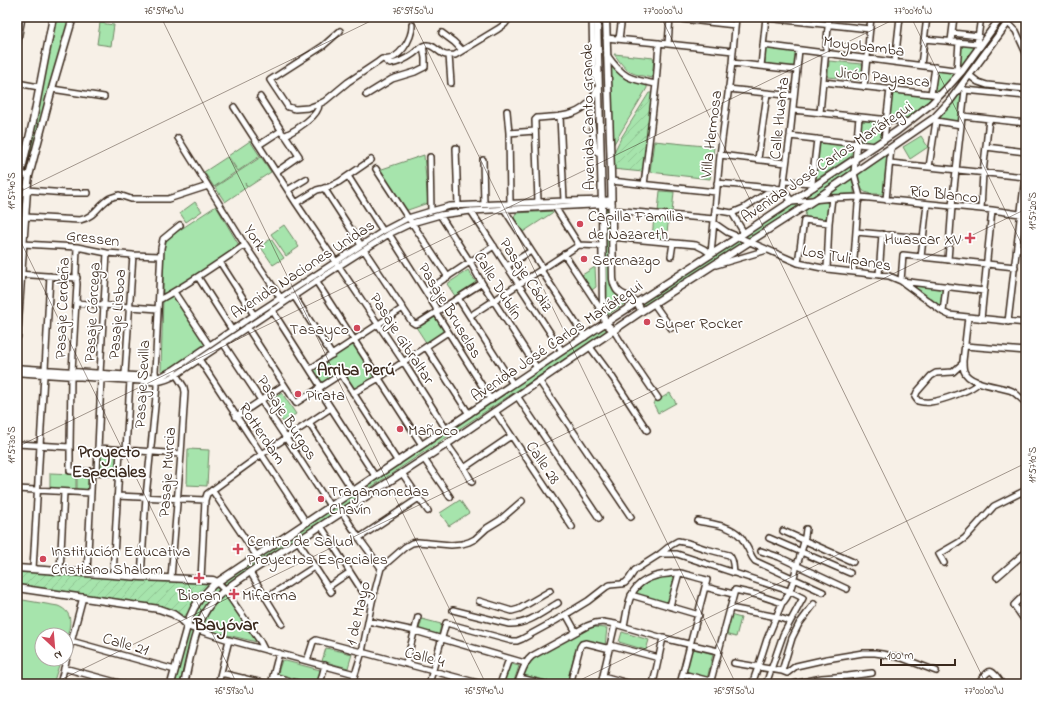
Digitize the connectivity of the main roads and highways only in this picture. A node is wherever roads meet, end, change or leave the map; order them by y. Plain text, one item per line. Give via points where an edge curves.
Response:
1 (53, 17) edge
2 (73, 17) edge
3 (597, 17) edge
4 (606, 17) edge
5 (1001, 17) edge
6 (1012, 17) edge
7 (974, 53) junction
8 (982, 58) junction
9 (946, 89) junction
10 (953, 96) junction
11 (19, 173) edge
12 (17, 208) edge
13 (19, 271) edge
14 (636, 303) junction
15 (642, 311) junction
16 (605, 324) junction
17 (614, 331) junction
18 (17, 337) edge
19 (362, 485) junction
20 (369, 494) junction
21 (17, 568) edge
22 (217, 582) junction
23 (17, 588) edge
24 (225, 590) junction
25 (187, 626) junction
26 (198, 630) junction
27 (171, 684) edge
28 (184, 684) edge

1 - 11 main road via 33,121
2 - 13 main road via 29,176
3 - 16 main road, Avenida Canto Grande
4 - 14 main road, Avenida Canto Grande via 614,285 619,293
5 - 7 main road, Avenida José Carlos Mariátegui
6 - 8 main road, Avenida José Carlos Mariátegui
7 - 8 main road via 977,58
7 - 9 main road, Avenida José Carlos Mariátegui
8 - 10 main road, Avenida José Carlos Mariátegui via 963,88
9 - 10 main road via 953,90
9 - 14 main road, Avenida José Carlos Mariátegui via 931,104 884,140
10 - 15 main road, Avenida José Carlos Mariátegui via 935,119
11 - 12 main road
13 - 18 main road
14 - 15 main road, Avenida Canto Grande
14 - 16 main road, Avenida José Carlos Mariátegui
15 - 17 main road, Avenida José Carlos Mariátegui
16 - 17 main road
16 - 19 main road, Avenida José Carlos Mariátegui
17 - 20 main road, Avenida José Carlos Mariátegui
19 - 20 main road
19 - 22 main road, Avenida José Carlos Mariátegui
20 - 24 main road, Avenida José Carlos Mariátegui
21 - 22 main road
22 - 24 main road
22 - 25 main road, Avenida José Carlos Mariátegui via 199,600
23 - 25 main road via 159,609 173,614
24 - 26 main road, Avenida José Carlos Mariátegui via 207,609
25 - 26 main road
25 - 27 main road, Avenida José Carlos Mariátegui
26 - 28 main road, Avenida José Carlos Mariátegui

